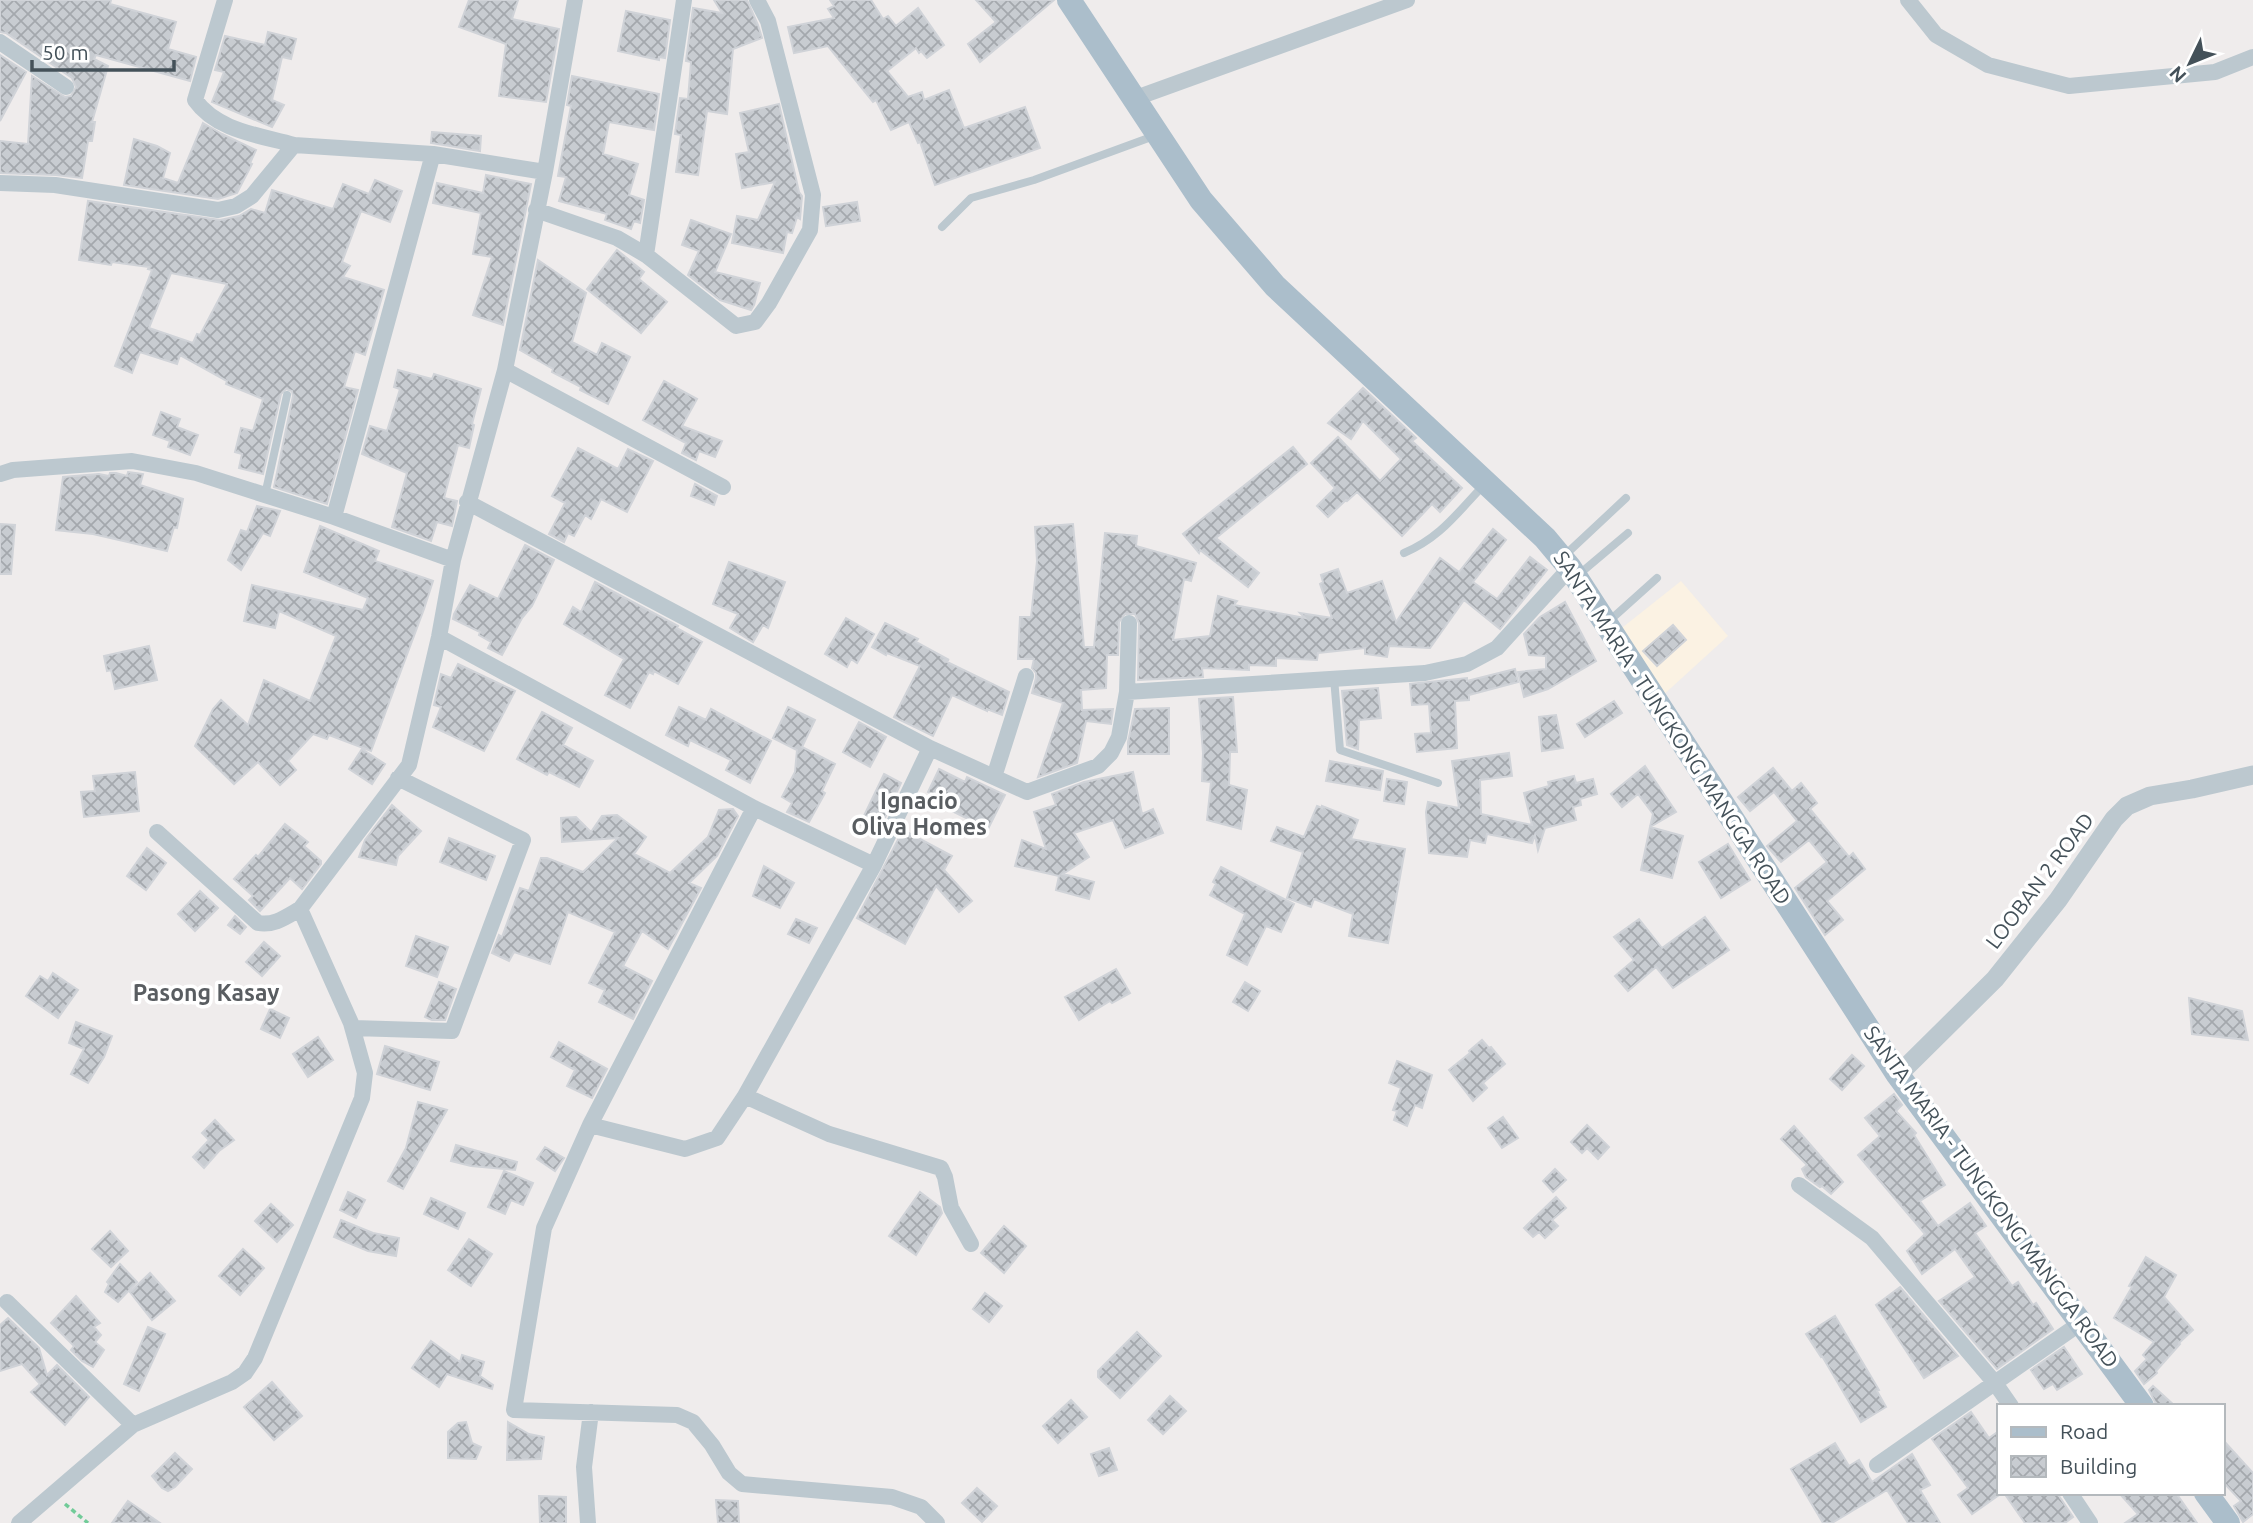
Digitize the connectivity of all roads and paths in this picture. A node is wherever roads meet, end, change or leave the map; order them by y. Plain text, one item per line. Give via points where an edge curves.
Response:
1 (225, 0) edge
2 (575, 0) edge
3 (684, 0) edge
4 (757, 0) edge
5 (1069, 0) edge
6 (1407, 0) edge
7 (1908, 0) edge
8 (0, 42) edge
9 (2253, 57) edge
10 (66, 87) dead end
11 (1133, 99) junction
12 (1156, 135) junction
13 (294, 145) junction
14 (433, 154) junction
15 (545, 172) junction
16 (0, 183) edge
17 (536, 210) junction
18 (942, 227) dead end
19 (646, 256) junction
20 (505, 370) junction
21 (287, 395) dead end
22 (0, 474) edge
23 (1486, 483) junction
24 (723, 487) dead end
25 (265, 495) junction
26 (1626, 498) dead end
27 (467, 502) junction
28 (334, 517) junction
29 (1628, 533) dead end
30 (1404, 553) dead end
31 (453, 560) junction
32 (1569, 567) junction
33 (1657, 578) dead end
34 (1129, 623) dead end
35 (1606, 624) junction
36 (439, 637) junction
37 (1026, 677) dead end
38 (1334, 678) junction
39 (1127, 692) junction
40 (930, 748) junction
41 (2253, 775) edge
42 (994, 777) junction
43 (398, 778) junction
44 (1438, 783) dead end
45 (754, 808) junction
46 (157, 832) dead end
47 (874, 865) junction
48 (300, 909) junction
49 (353, 1028) junction
50 (1898, 1075) junction
51 (745, 1096) junction
52 (590, 1125) junction
53 (1798, 1185) dead end
54 (971, 1244) dead end
55 (7, 1302) dead end
56 (2082, 1322) junction
57 (1995, 1383) junction
58 (2010, 1404) edge
59 (2141, 1404) edge
60 (591, 1412) junction
61 (133, 1425) junction
62 (1877, 1465) dead end
63 (53, 1493) junction
64 (2071, 1495) edge
65 (2207, 1495) edge
66 (19, 1523) edge
67 (88, 1523) edge
68 (588, 1523) edge
69 (937, 1523) edge
70 (2090, 1523) edge
71 (2228, 1523) edge

1 - 13 street via 195,100 221,124
2 - 15 street
3 - 19 street
4 - 19 street via 768,21 813,195 810,230 755,322 736,326
5 - 11 main road, SANTA MARIA - TUNGKONG MANGGA ROAD
6 - 11 street
7 - 9 street via 1936,35 1988,65 2069,86 2216,72
8 - 10 street
11 - 12 main road, SANTA MARIA - TUNGKONG MANGGA ROAD
12 - 18 lane via 971,198
12 - 23 main road, SANTA MARIA - TUNGKONG MANGGA ROAD via 1201,200 1275,286
13 - 14 street
13 - 16 street via 252,196 218,210 55,185
14 - 15 street
14 - 28 street
15 - 17 street
17 - 19 street via 617,237
17 - 20 street
20 - 24 street
20 - 27 street
21 - 25 lane
22 - 25 street via 132,461 196,472
23 - 30 lane via 1439,533
23 - 32 main road, SANTA MARIA - TUNGKONG MANGGA ROAD
25 - 28 street
26 - 32 lane
27 - 31 street
27 - 40 street
28 - 31 street
29 - 32 lane
31 - 36 street
32 - 35 main road, SANTA MARIA - TUNGKONG MANGGA ROAD
32 - 38 street via 1497,648 1467,664 1424,673
33 - 35 lane
34 - 39 street
35 - 50 main road, SANTA MARIA - TUNGKONG MANGGA ROAD
36 - 43 street via 409,765
36 - 45 street
37 - 42 street
38 - 39 street
38 - 44 lane via 1340,750
39 - 42 street via 1119,737 1098,766 1027,792
40 - 42 street
40 - 47 street
41 - 50 street, LOOBAN 2 ROAD via 2150,796 2127,806 1995,979
43 - 48 street
43 - 49 street via 523,840 452,1031
45 - 47 street
45 - 52 street
46 - 48 street via 258,923 277,922
47 - 51 street
48 - 49 street
49 - 61 street via 365,1073 362,1098 255,1358 232,1382
50 - 56 main road, SANTA MARIA - TUNGKONG MANGGA ROAD
51 - 52 street via 717,1138 685,1149
51 - 54 street via 829,1134 941,1168 951,1208
52 - 60 street via 544,1228 514,1410
53 - 57 street via 1872,1238
55 - 61 street
56 - 57 street
56 - 59 main road, SANTA MARIA - TUNGKONG MANGGA ROAD
57 - 58 street
57 - 62 street
60 - 68 street via 584,1467
60 - 69 street via 677,1415 693,1422 741,1484 892,1497 921,1507
61 - 63 street
63 - 66 street
63 - 67 path
64 - 70 street
65 - 71 main road

